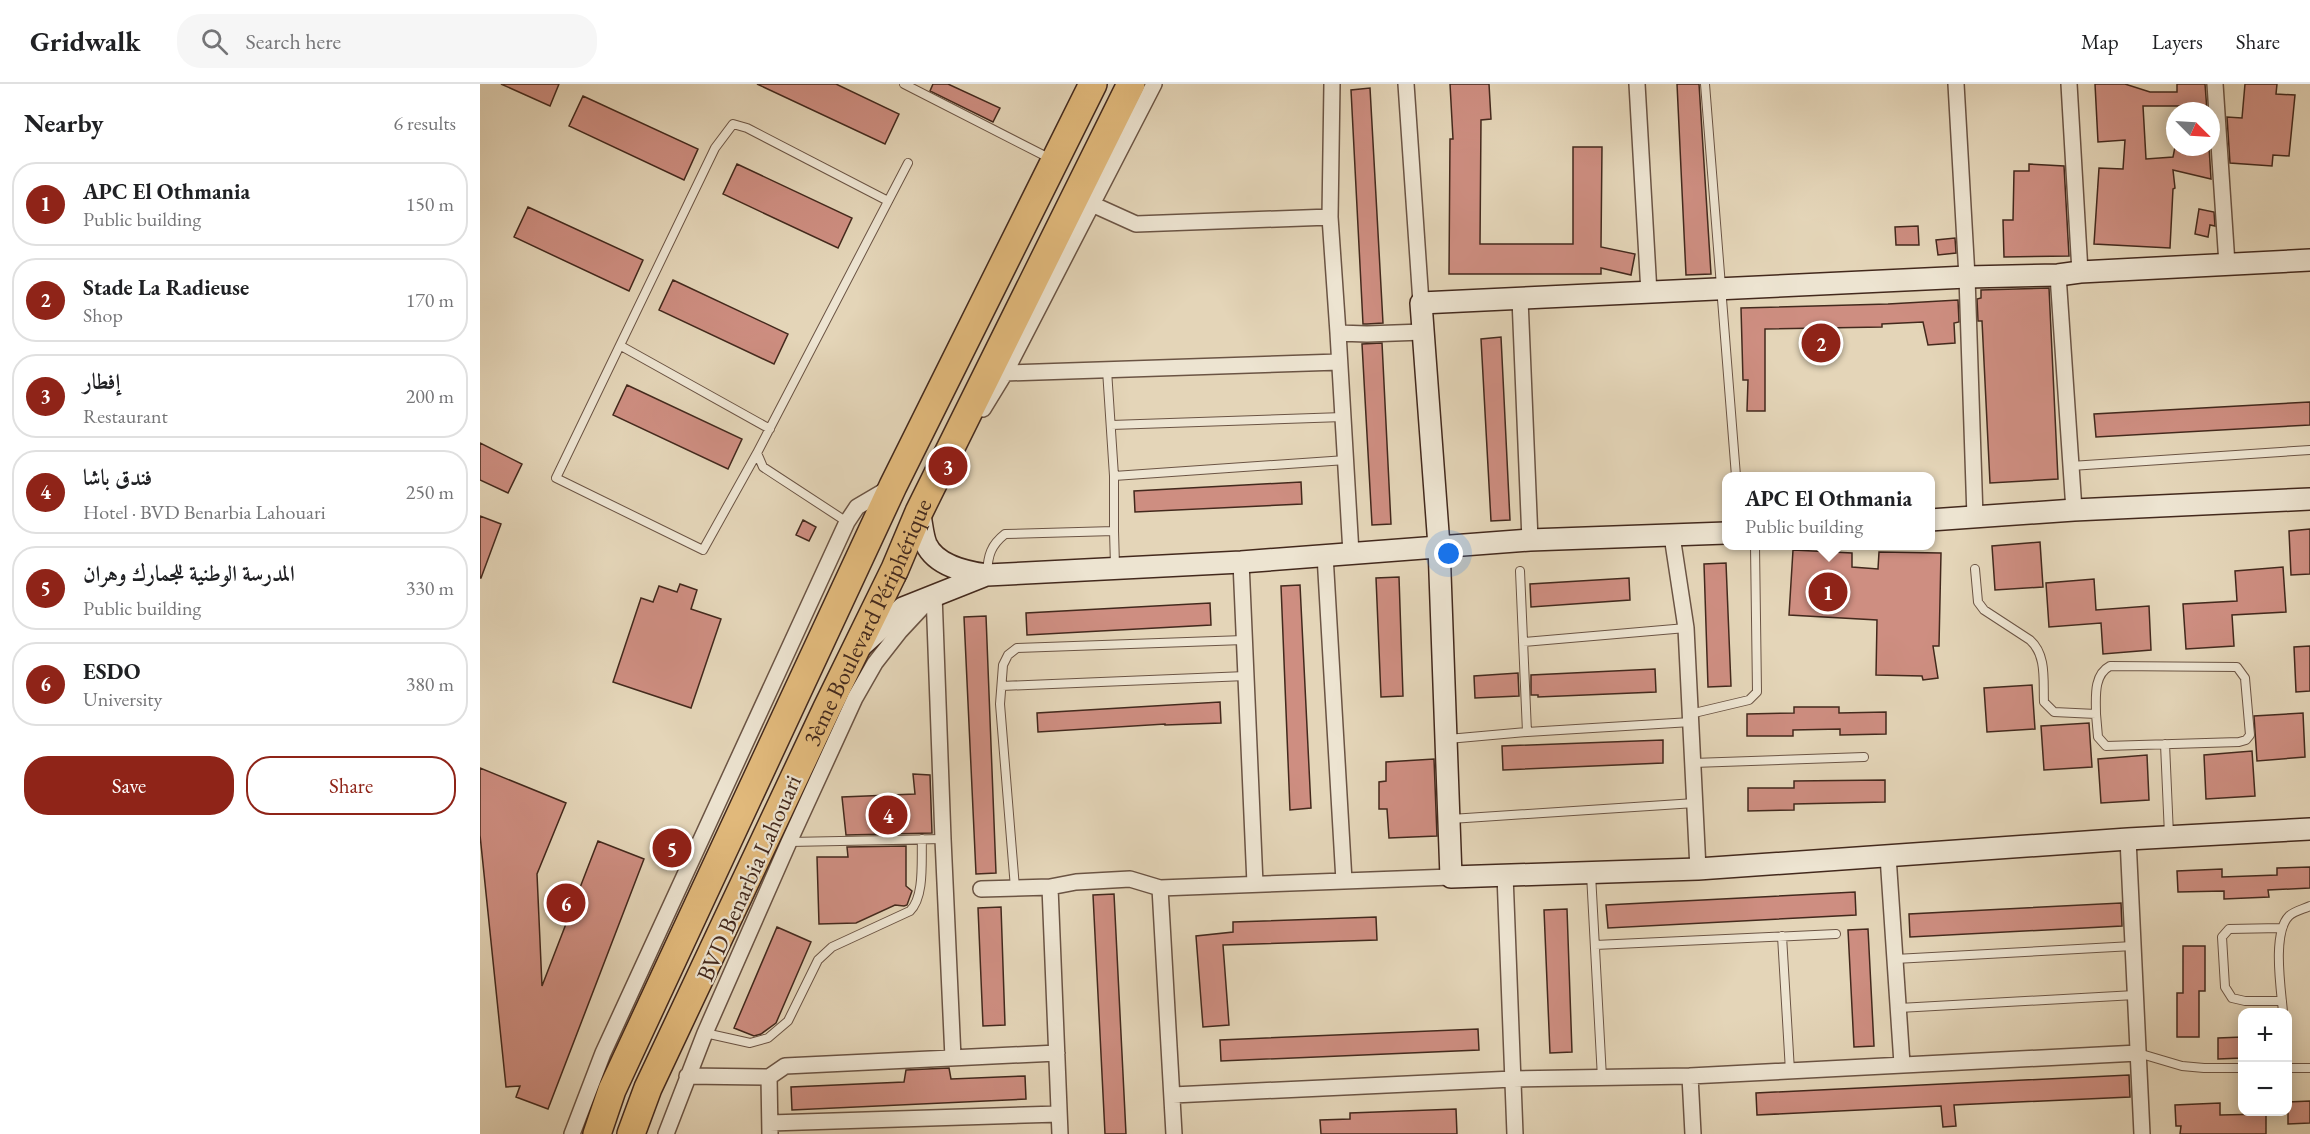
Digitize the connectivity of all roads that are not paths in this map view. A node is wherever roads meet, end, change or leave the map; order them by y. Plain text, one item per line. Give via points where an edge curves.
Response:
1 (904, 84) edge
2 (1093, 84) edge
3 (1131, 84) edge
4 (1154, 84) edge
5 (1332, 84) edge
6 (1406, 84) edge
7 (1637, 84) edge
8 (1705, 84) edge
9 (1956, 84) edge
10 (2069, 84) edge
11 (2215, 84) edge
12 (1055, 161) junction
13 (908, 163) dead end
14 (888, 201) junction
15 (1094, 205) junction
16 (1330, 218) junction
17 (2310, 260) edge
18 (2227, 264) junction
19 (2080, 272) junction
20 (2058, 275) junction
21 (1967, 277) junction
22 (1720, 290) junction
23 (1649, 293) junction
24 (1520, 300) junction
25 (1421, 303) junction
26 (1423, 332) junction
27 (1338, 333) junction
28 (621, 346) junction
29 (1339, 362) junction
30 (1107, 370) junction
31 (1005, 373) junction
32 (1343, 417) junction
33 (1111, 425) junction
34 (770, 429) junction
35 (955, 440) junction
36 (2310, 450) edge
37 (757, 453) junction
38 (1346, 460) junction
39 (2071, 466) junction
40 (1736, 472) edge
41 (1114, 476) junction
42 (893, 486) junction
43 (2310, 499) edge
44 (2074, 510) junction
45 (919, 512) junction
46 (1975, 517) junction
47 (1935, 518) edge
48 (847, 522) junction
49 (1114, 531) junction
50 (1722, 533) edge
51 (1672, 536) junction
52 (1530, 540) junction
53 (1438, 546) junction
54 (1755, 550) edge
55 (1351, 554) junction
56 (1325, 555) junction
57 (1241, 562) junction
58 (1975, 569) dead end
59 (1116, 570) junction
60 (1520, 570) dead end
61 (987, 575) junction
62 (934, 594) junction
63 (1686, 628) junction
64 (1244, 640) junction
65 (1523, 642) junction
66 (854, 652) junction
67 (1246, 676) junction
68 (1002, 686) junction
69 (2096, 714) junction
70 (1691, 718) junction
71 (1527, 732) junction
72 (1446, 740) junction
73 (2165, 744) junction
74 (1864, 757) dead end
75 (1693, 763) junction
76 (1695, 803) junction
77 (1449, 819) junction
78 (2310, 830) edge
79 (2169, 837) junction
80 (922, 839) junction
81 (943, 839) junction
82 (2128, 839) junction
83 (789, 842) junction
84 (1888, 856) junction
85 (1698, 869) junction
86 (1591, 873) junction
87 (1505, 876) junction
88 (1451, 878) junction
89 (1344, 881) junction
90 (1255, 884) junction
91 (1050, 887) junction
92 (1015, 888) junction
93 (1160, 888) junction
94 (981, 889) dead end
95 (2310, 906) edge
96 (2281, 928) junction
97 (1836, 934) dead end
98 (1782, 936) junction
99 (1595, 945) junction
100 (2133, 946) junction
101 (1895, 959) junction
102 (2135, 995) junction
103 (2282, 1001) junction
104 (1899, 1008) junction
105 (2283, 1008) edge
106 (705, 1033) junction
107 (1057, 1053) junction
108 (2138, 1053) junction
109 (953, 1058) junction
110 (1902, 1064) junction
111 (2238, 1068) edge
112 (2292, 1068) edge
113 (2310, 1068) edge
114 (1790, 1071) junction
115 (687, 1076) junction
116 (1690, 1076) junction
117 (769, 1077) junction
118 (1602, 1077) junction
119 (1513, 1079) junction
120 (1173, 1095) junction
121 (1059, 1114) junction
122 (770, 1129) edge
123 (572, 1134) edge
124 (597, 1134) edge
125 (631, 1134) edge
126 (666, 1134) edge
127 (1060, 1134) edge
128 (1174, 1134) edge
129 (1515, 1134) edge
130 (1693, 1134) edge
131 (2142, 1134) edge

1 - 12 lane
2 - 12 highway, 3ème Boulevard Périphérique
3 - 35 highway, 3ème Boulevard Périphérique
4 - 15 street
5 - 16 street
6 - 25 street
7 - 23 street
8 - 22 lane
9 - 21 street
10 - 19 street
11 - 18 street
12 - 42 highway, 3ème Boulevard Périphérique
13 - 14 lane
14 - 28 lane via 733,124 716,148
14 - 34 lane
15 - 16 street via 1136,224
15 - 31 street
16 - 27 street
17 - 18 street
18 - 19 street
19 - 20 street
20 - 21 street
20 - 39 street
21 - 22 street
21 - 46 street
22 - 23 street
22 - 40 lane
23 - 24 street
24 - 25 street
24 - 52 street
25 - 26 street
26 - 27 street
26 - 53 street
27 - 29 street
28 - 34 lane
28 - 37 lane via 556,478 703,550
29 - 30 street
29 - 32 street
30 - 31 street
30 - 33 lane
31 - 35 street via 983,410
32 - 33 lane
32 - 38 street
33 - 41 lane
34 - 37 lane
35 - 45 highway, 3ème Boulevard Périphérique
36 - 39 lane
37 - 48 lane via 763,467
38 - 41 lane
38 - 55 street
39 - 44 street
41 - 49 lane
42 - 48 street via 856,507
42 - 124 highway, 3ème Boulevard Périphérique via 612,1090
43 - 44 street
44 - 46 street
45 - 61 street via 927,545 942,562
45 - 66 highway, 3ème Boulevard Périphérique
46 - 47 street
48 - 123 street via 603,1053
49 - 59 lane
49 - 61 lane via 1005,534 994,543 988,556
50 - 51 street
51 - 52 street
51 - 63 street
52 - 53 street
53 - 55 street
53 - 72 street
54 - 70 lane via 1757,692 1749,700
55 - 56 street
56 - 57 street
56 - 89 street
57 - 59 street
57 - 64 street
58 - 69 lane via 1978,602 1984,610 2030,640 2042,655 2047,707 2054,712
59 - 61 street
60 - 65 lane
61 - 62 street
62 - 66 street via 903,608
62 - 81 street
62 - 83 street, BVD Benarbia Lahouari via 875,663
63 - 65 lane
63 - 70 street
64 - 67 street
64 - 68 lane via 1017,648 1003,664
65 - 71 lane
66 - 125 highway, 3ème Boulevard Périphérique via 648,1088
67 - 68 lane
67 - 90 street
68 - 92 lane via 1000,704
69 - 73 lane via 2098,737 2106,746
69 - 73 lane via 2097,683 2110,666 2237,666 2245,678 2250,735 2246,740
70 - 71 lane
70 - 75 street
71 - 72 lane
72 - 77 street
73 - 79 lane
74 - 75 lane
75 - 76 street
76 - 77 lane
76 - 85 street
77 - 88 street
78 - 79 street
79 - 82 street
80 - 81 lane
80 - 83 lane
80 - 106 lane via 920,896 916,905 832,946 818,960 788,1021 768,1038 750,1043
81 - 109 street
82 - 84 street
82 - 100 street
83 - 106 street, BVD Benarbia Lahouari
84 - 85 street
84 - 101 street
85 - 86 street
86 - 87 street
86 - 99 lane
87 - 88 street
87 - 119 street
88 - 89 street
89 - 90 street
90 - 93 street
91 - 92 street
91 - 93 street via 1130,879
91 - 107 street
92 - 94 street
93 - 120 street
95 - 96 lane via 2289,915
96 - 103 lane
96 - 103 lane via 2229,929 2222,937 2225,987 2232,998
97 - 98 lane
98 - 99 lane
98 - 114 lane
99 - 118 lane
100 - 101 lane
100 - 102 street
101 - 104 street
102 - 104 lane
102 - 108 street
103 - 105 lane
104 - 110 street
106 - 115 street, BVD Benarbia Lahouari
107 - 109 street
107 - 121 street
108 - 110 street
108 - 111 lane via 2182,1065
108 - 131 street
109 - 117 street via 785,1066
110 - 114 street
112 - 113 lane
114 - 116 street
115 - 117 street
115 - 126 street, BVD Benarbia Lahouari
116 - 118 street
116 - 130 street
117 - 122 street
118 - 119 street
119 - 120 street
119 - 129 street
120 - 128 street
121 - 122 street
121 - 127 street

